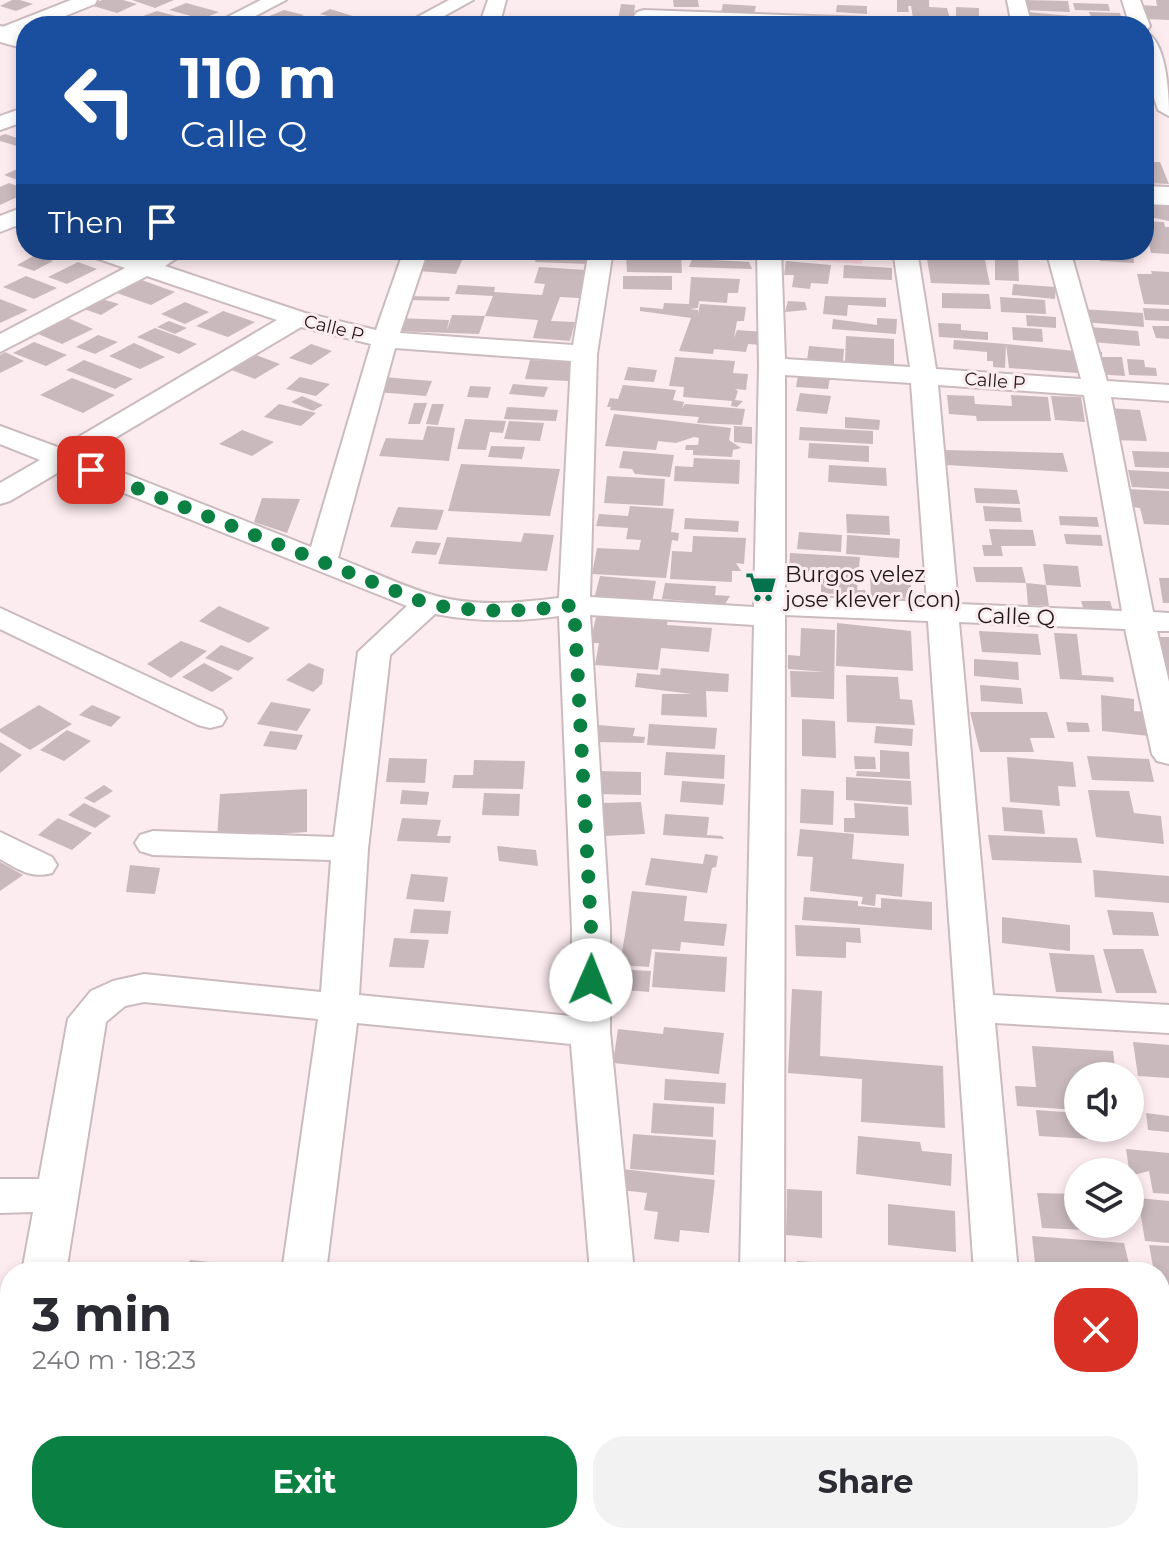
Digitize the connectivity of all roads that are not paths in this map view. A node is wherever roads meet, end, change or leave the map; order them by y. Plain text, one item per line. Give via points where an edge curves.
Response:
1 (88, 0) edge
2 (277, 0) edge
3 (464, 0) edge
4 (646, 14) edge
5 (52, 16) edge
6 (242, 16) edge
7 (431, 16) edge
8 (674, 16) edge
9 (1154, 66) edge
10 (1169, 110) edge
11 (125, 260) edge
12 (159, 260) edge
13 (413, 260) edge
14 (599, 260) edge
15 (769, 260) edge
16 (907, 260) edge
17 (1061, 260) edge
18 (146, 267) junction
19 (297, 319) junction
20 (385, 340) junction
21 (0, 344) edge
22 (584, 354) junction
23 (772, 366) junction
24 (924, 376) junction
25 (1096, 387) junction
26 (1169, 393) edge
27 (0, 434) edge
28 (62, 458) junction
29 (0, 495) edge
30 (321, 564) junction
31 (428, 604) junction
32 (574, 605) junction
33 (768, 611) junction
34 (941, 613) junction
35 (0, 617) edge
36 (1154, 621) edge
37 (210, 718) dead end
38 (1169, 754) edge
39 (153, 843) dead end
40 (0, 844) edge
41 (350, 849) junction
42 (39, 865) dead end
43 (976, 1008) junction
44 (339, 1009) junction
45 (1169, 1019) edge
46 (590, 1032) junction
47 (57, 1195) junction
48 (0, 1196) edge
49 (46, 1262) edge
50 (305, 1262) edge
51 (611, 1262) edge
52 (762, 1262) edge
53 (995, 1262) edge

1 - 5 street
2 - 6 street
3 - 7 street
4 - 8 street
9 - 10 street
11 - 18 street, Calle P
12 - 18 street
13 - 20 street
14 - 22 street
15 - 23 street
16 - 24 street
17 - 25 street
18 - 19 street, Calle P
18 - 21 street
19 - 20 street, Calle P
19 - 28 street
20 - 22 street, Calle P
20 - 30 street
22 - 32 street
23 - 24 street, Calle P
23 - 33 street
24 - 25 street, Calle P
24 - 34 street
25 - 26 street, Calle P
25 - 36 street
27 - 28 street
28 - 29 street
28 - 30 street
30 - 31 street
31 - 32 street via 472,612
31 - 41 street via 374,652
32 - 33 street, Calle Q
32 - 46 street via 591,928
33 - 34 street, Calle Q
33 - 52 street
34 - 36 street, Calle Q
34 - 43 street
35 - 37 street
36 - 38 street
39 - 41 street
40 - 42 street
41 - 44 street
43 - 45 street
43 - 53 street
44 - 46 street
44 - 47 street via 144,988 129,989 97,1005 87,1019
44 - 50 street
46 - 51 street
47 - 48 street
47 - 49 street

